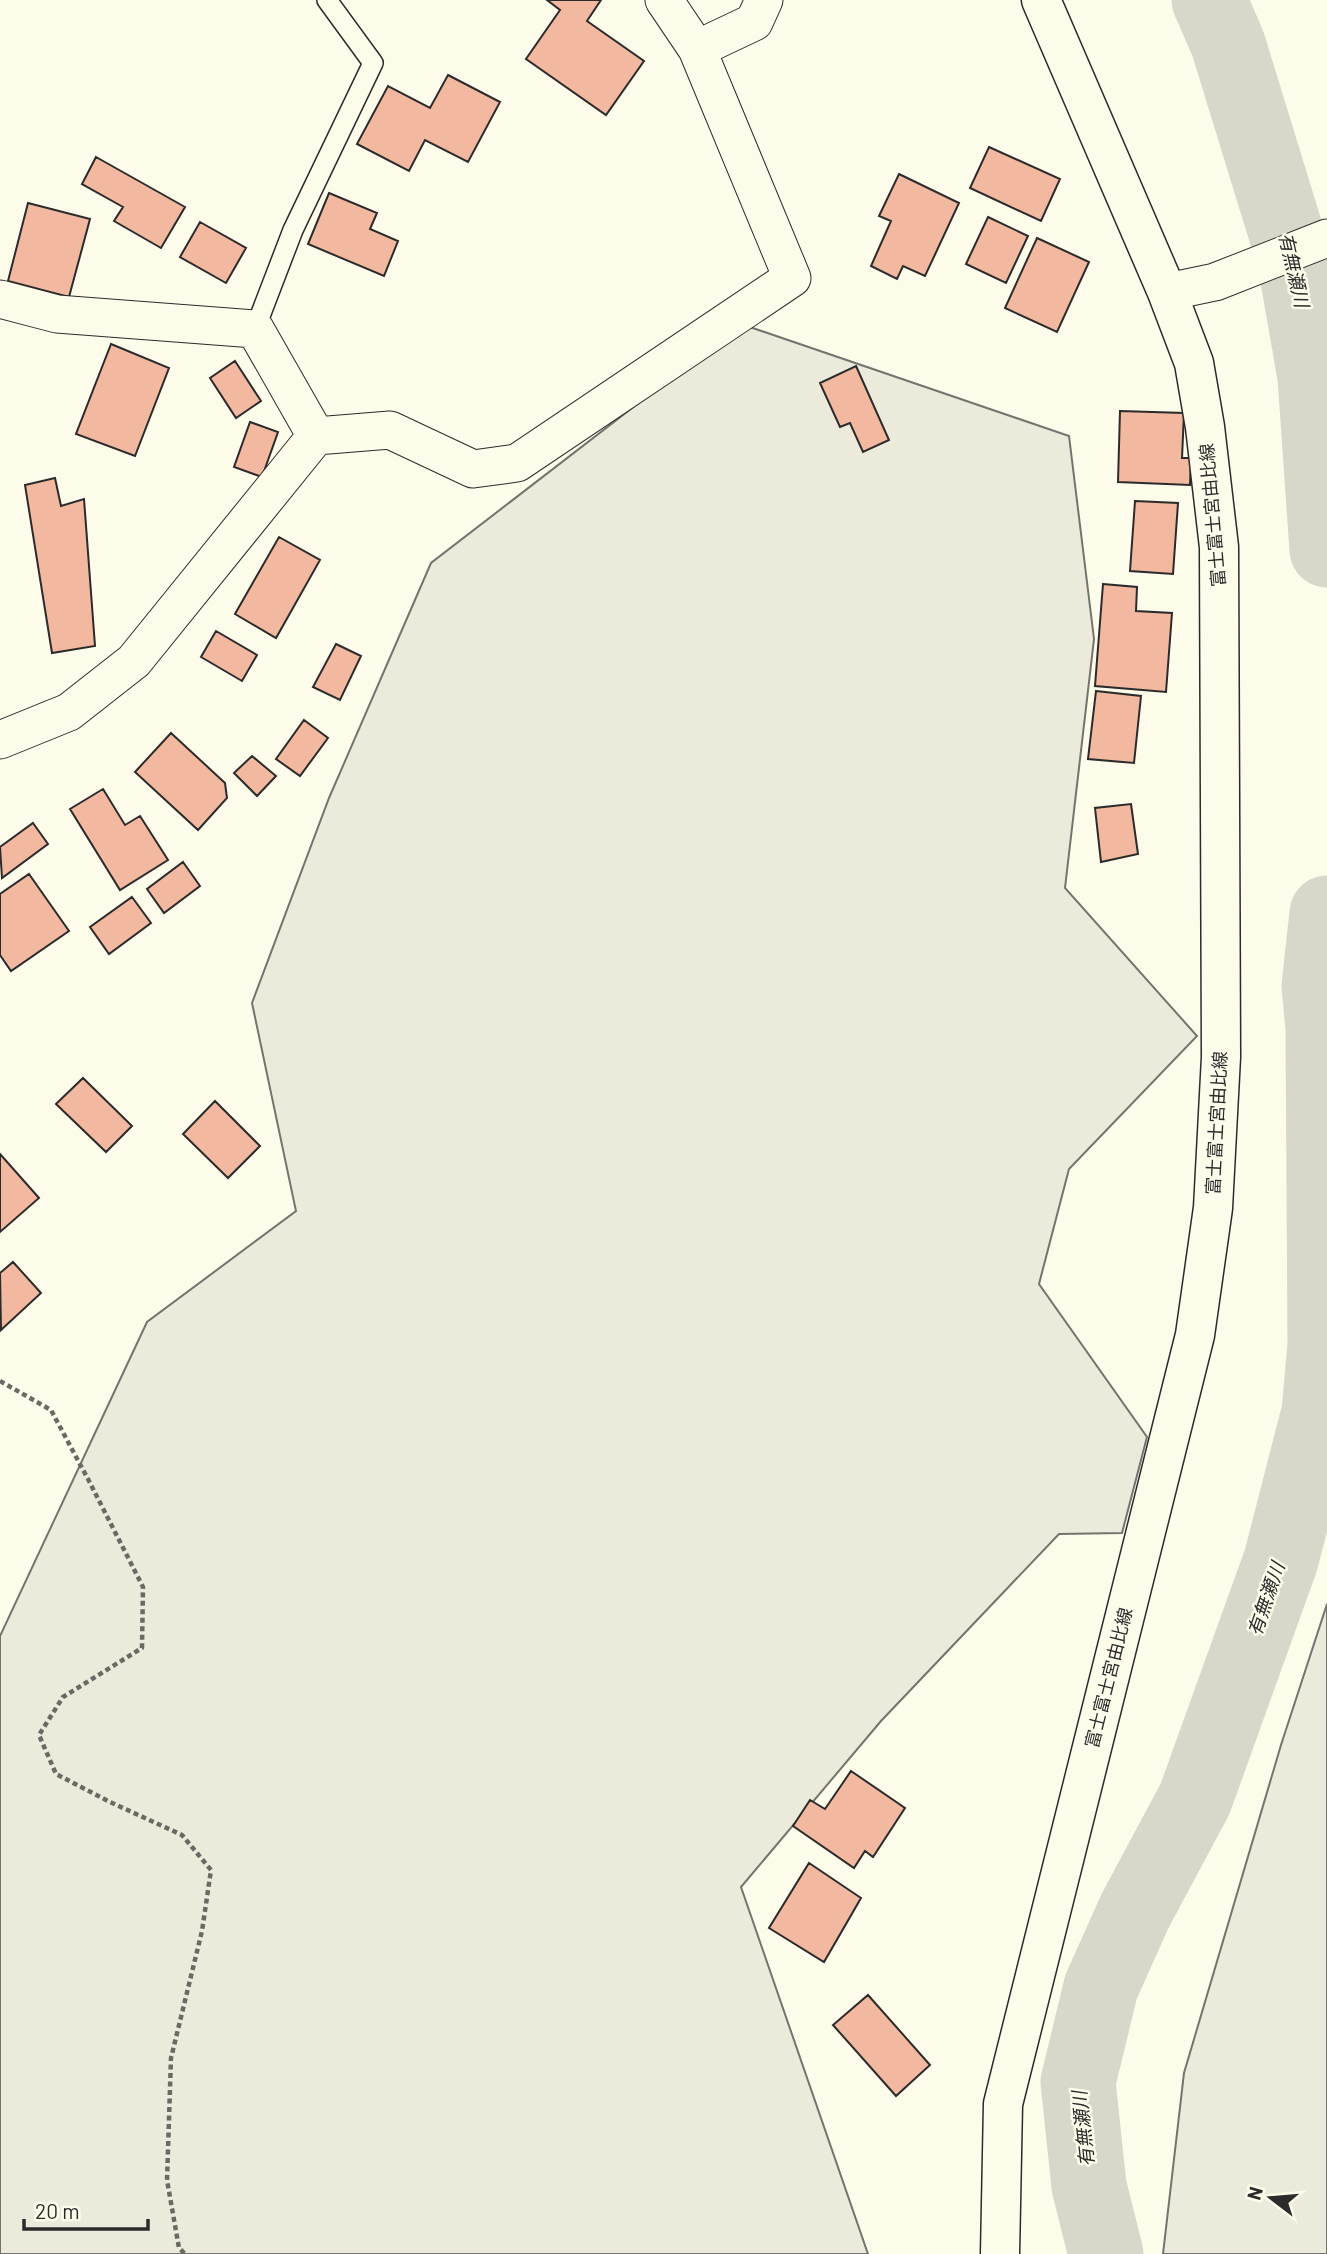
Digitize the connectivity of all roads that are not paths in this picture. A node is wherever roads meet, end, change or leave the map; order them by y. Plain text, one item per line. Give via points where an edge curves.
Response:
1 (327, 0) edge
2 (664, 0) edge
3 (764, 0) edge
4 (1041, 0) edge
5 (696, 49) junction
6 (1327, 238) edge
7 (1167, 292) junction
8 (0, 299) edge
9 (255, 329) junction
10 (316, 436) junction
11 (0, 740) edge
12 (1000, 2254) edge

1 - 9 lane via 373,64 293,230
2 - 5 street
3 - 5 street via 754,22
4 - 7 main road, 富士富士宮由比線
5 - 10 street via 792,278 517,463 473,469 390,430
6 - 7 street via 1215,282
7 - 12 main road, 富士富士宮由比線 via 1194,363 1219,547 1221,1058 1213,1208 1195,1335 1003,2104
8 - 9 street via 57,314
9 - 10 street
10 - 11 street via 134,661 69,712

